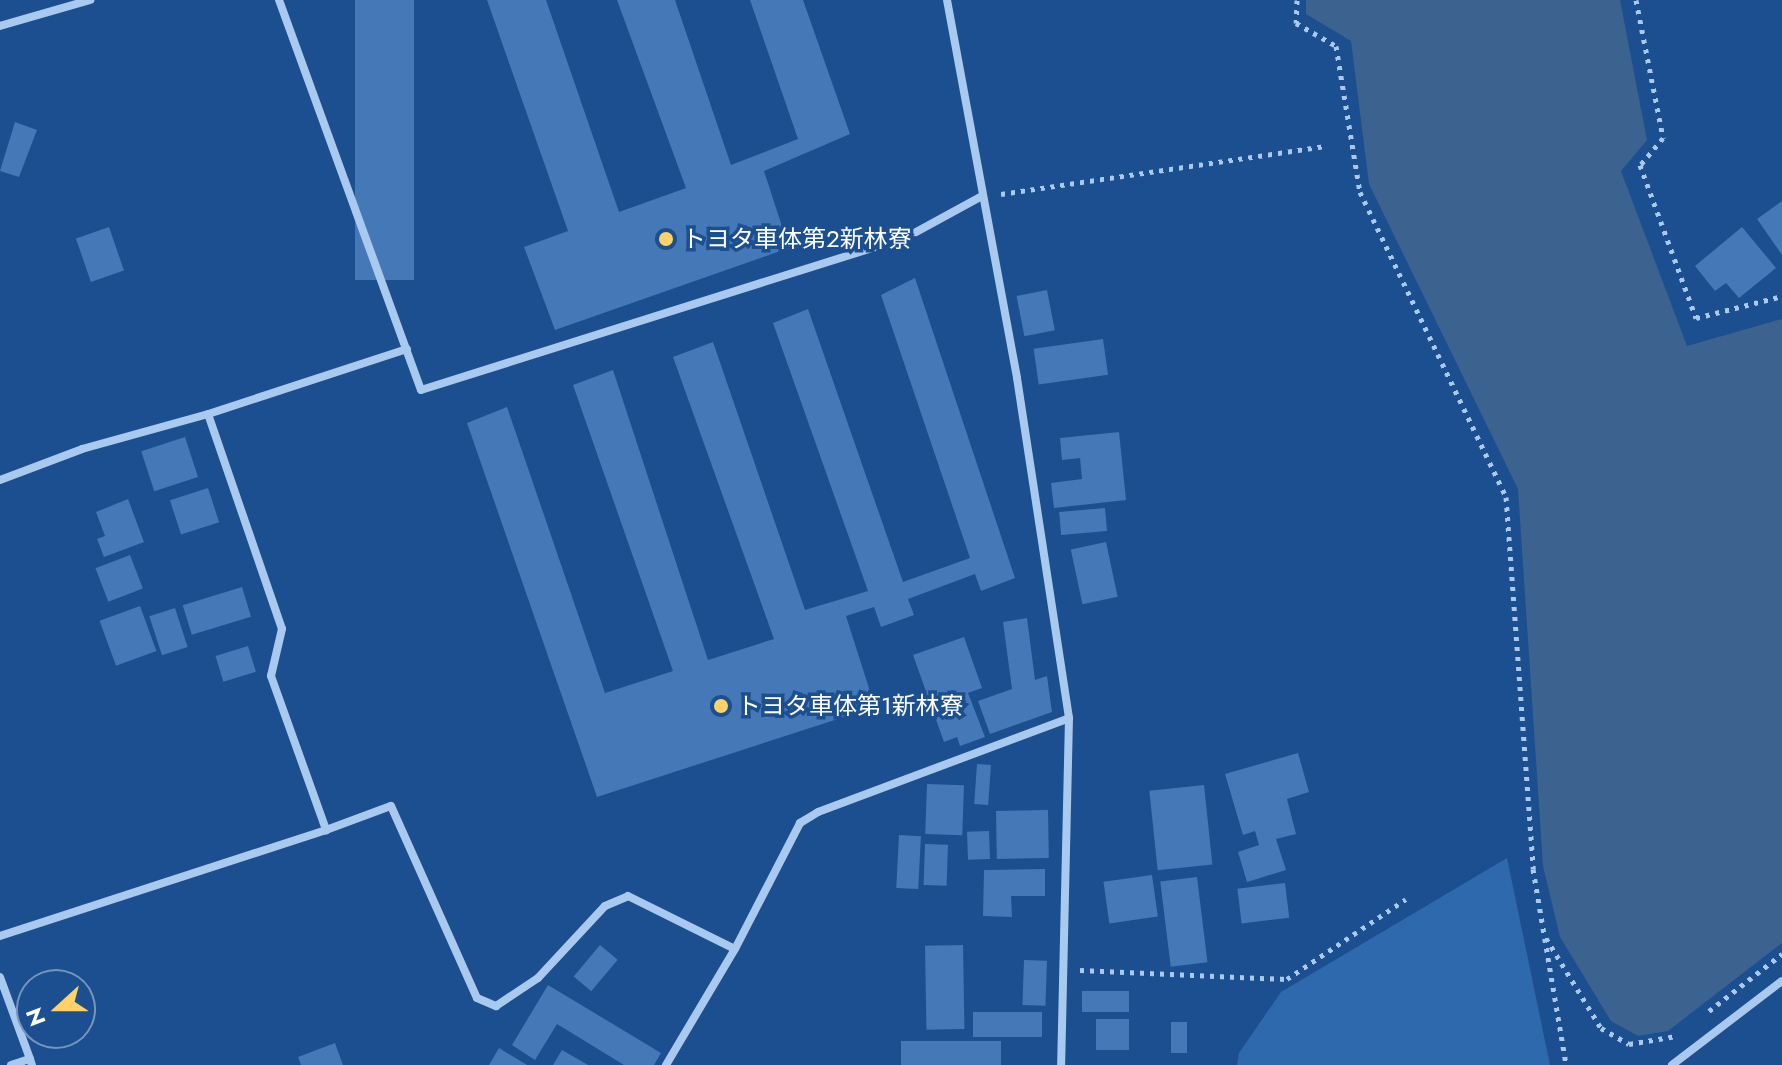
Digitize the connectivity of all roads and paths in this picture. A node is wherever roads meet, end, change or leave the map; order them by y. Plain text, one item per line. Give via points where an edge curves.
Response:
1 (90, 0) edge
2 (279, 0) edge
3 (947, 0) edge
4 (1297, 0) edge
5 (1636, 0) edge
6 (0, 26) edge
7 (1325, 146) dead end
8 (980, 197) junction
9 (1782, 296) edge
10 (407, 349) junction
11 (208, 414) junction
12 (0, 480) edge
13 (1069, 718) junction
14 (326, 830) junction
15 (1406, 899) dead end
16 (1543, 934) junction
17 (0, 936) edge
18 (735, 949) junction
19 (1782, 954) edge
20 (1063, 970) junction
21 (0, 977) edge
22 (1782, 981) edge
23 (1695, 1021) dead end
24 (1683, 1031) dead end
25 (31, 1062) edge
26 (11, 1065) edge
27 (666, 1065) edge
28 (1061, 1065) edge
29 (1566, 1065) edge
30 (1672, 1065) edge

1 - 6 street
2 - 10 street
3 - 8 street
4 - 16 path via 1296,23 1336,46 1360,192 1506,497 1533,869
5 - 9 path via 1663,138 1640,165 1696,318
7 - 8 path
8 - 10 street via 907,237 421,390
8 - 13 street via 1017,378
10 - 11 street
11 - 12 street via 82,449
11 - 14 street via 282,629 271,676
13 - 18 street via 800,823
13 - 20 street
14 - 17 street
14 - 18 street via 391,806 477,998 496,1006 538,978 605,906 628,896
15 - 20 path via 1287,979
16 - 24 path via 1601,1028 1629,1044 1671,1040
16 - 29 path
18 - 27 street
19 - 23 path
20 - 28 street
21 - 25 street
22 - 30 street
25 - 26 street

